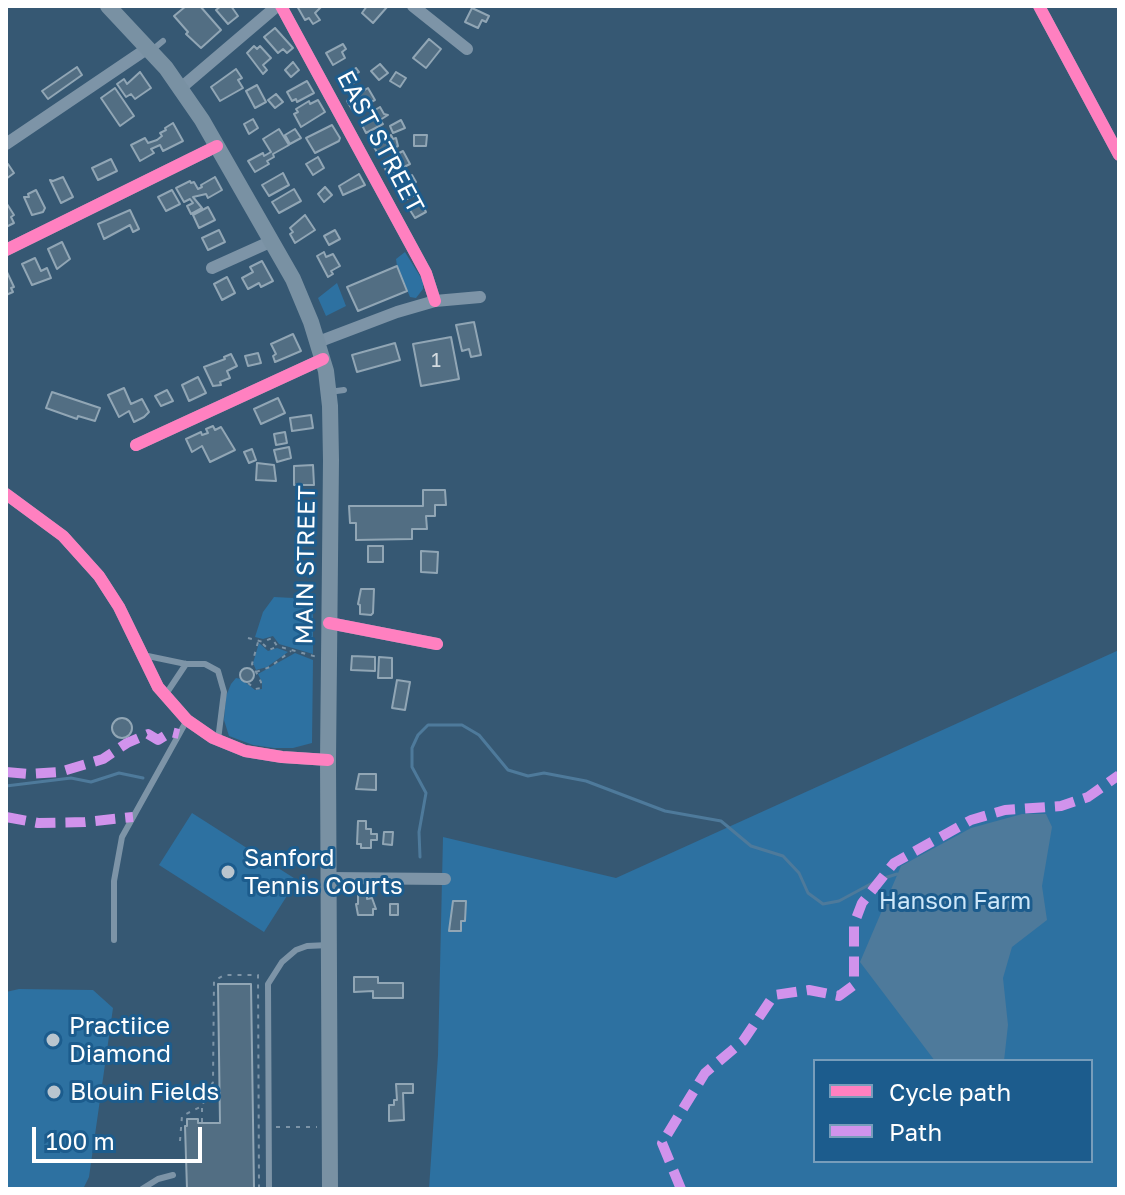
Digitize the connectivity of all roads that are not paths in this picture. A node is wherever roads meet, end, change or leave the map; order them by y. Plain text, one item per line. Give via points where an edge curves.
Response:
1 (108, 6) edge
2 (279, 6) edge
3 (413, 6) edge
4 (1039, 6) edge
5 (154, 47) junction
6 (467, 49) dead end
7 (182, 87) junction
8 (8, 138) edge
9 (217, 146) junction
10 (1119, 155) edge
11 (272, 241) junction
12 (6, 250) edge
13 (212, 268) dead end
14 (480, 297) dead end
15 (428, 306) junction
16 (318, 342) junction
17 (323, 359) junction
18 (136, 445) dead end
19 (6, 494) edge
20 (329, 623) junction
21 (437, 644) dead end
22 (143, 655) junction
23 (186, 664) junction
24 (165, 696) junction
25 (187, 720) junction
26 (218, 740) junction
27 (328, 760) junction
28 (329, 878) junction
29 (445, 879) dead end
30 (114, 940) dead end
31 (329, 945) junction
32 (173, 1175) dead end
33 (142, 1189) edge
34 (269, 1189) edge
35 (330, 1189) edge

1 - 5 main road, MAIN STREET
2 - 7 street via 200,65
2 - 15 street, EAST STREET via 426,273
3 - 6 street
4 - 10 street
5 - 7 main road, MAIN STREET
5 - 8 street
7 - 9 main road, MAIN STREET
9 - 11 main road, MAIN STREET
9 - 12 street
11 - 13 street
11 - 16 main road, MAIN STREET
14 - 15 street
15 - 16 street
16 - 17 main road, MAIN STREET
17 - 18 street
17 - 20 main road, MAIN STREET via 336,391 338,459
19 - 22 street via 56,530 90,566
20 - 21 street
20 - 27 main road, MAIN STREET
22 - 23 lane
22 - 24 street
23 - 24 lane
23 - 26 lane via 211,666 220,675 224,692
24 - 25 street
25 - 26 street
25 - 30 lane via 122,837 114,881
26 - 27 street via 261,755
27 - 28 main road, MAIN STREET
28 - 29 street
28 - 31 main road, MAIN STREET
31 - 34 lane via 296,950 268,984
31 - 35 main road, MAIN STREET
32 - 33 lane

